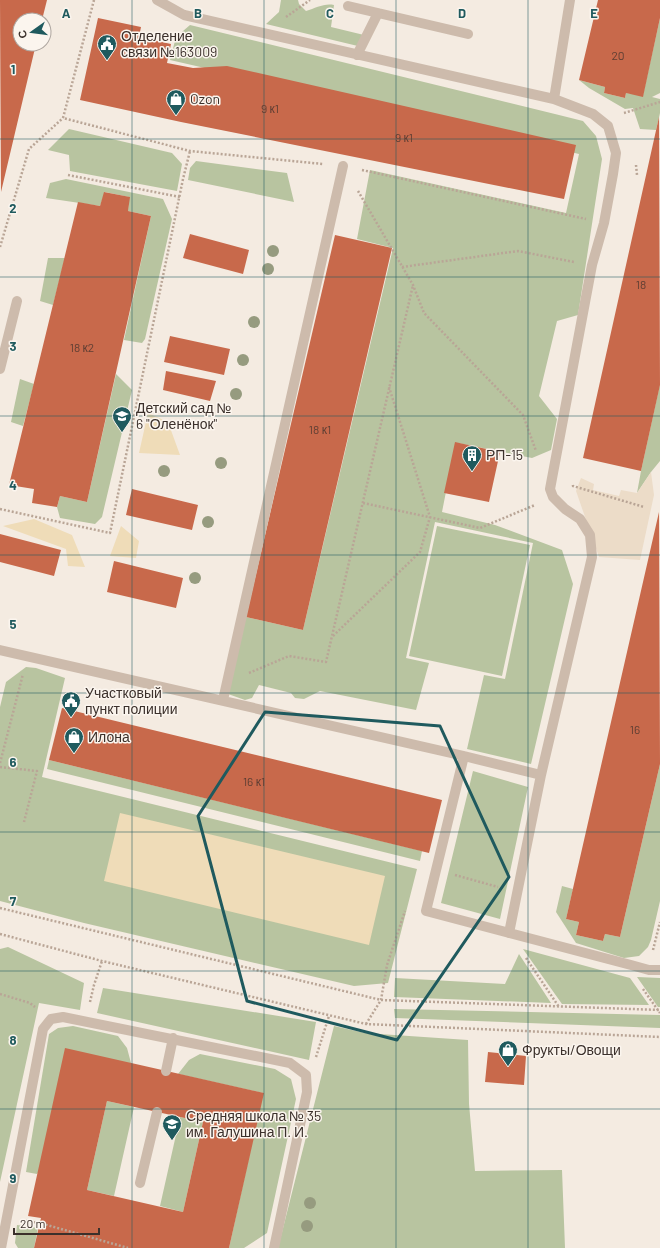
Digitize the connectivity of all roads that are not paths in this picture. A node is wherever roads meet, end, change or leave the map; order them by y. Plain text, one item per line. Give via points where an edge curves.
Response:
1 (157, 0) edge
2 (570, 0) edge
3 (348, 6) dead end
4 (378, 13) junction
5 (468, 34) dead end
6 (358, 55) junction
7 (554, 99) junction
8 (343, 166) road end
9 (18, 301) dead end
10 (0, 369) edge
11 (0, 650) edge
12 (223, 700) junction
13 (464, 756) junction
14 (541, 775) junction
15 (509, 933) junction
16 (660, 970) edge
17 (173, 1038) junction
18 (166, 1071) dead end
19 (156, 1112) dead end
20 (140, 1183) dead end
21 (1, 1248) edge
22 (274, 1248) edge

1 - 6 lane via 184,15
2 - 7 lane
3 - 4 lane
4 - 5 lane
4 - 6 lane
6 - 7 lane
7 - 14 lane via 593,114 608,126 616,153 550,489 553,497 580,519 590,535 592,557
8 - 12 lane
9 - 10 lane
11 - 12 lane
12 - 13 lane
13 - 14 lane
13 - 15 lane via 426,911
14 - 15 lane
15 - 16 lane via 649,970
17 - 18 lane
17 - 21 lane via 86,1020 63,1017 51,1019 43,1029
17 - 22 lane via 290,1063 306,1075 306,1092
19 - 20 lane

